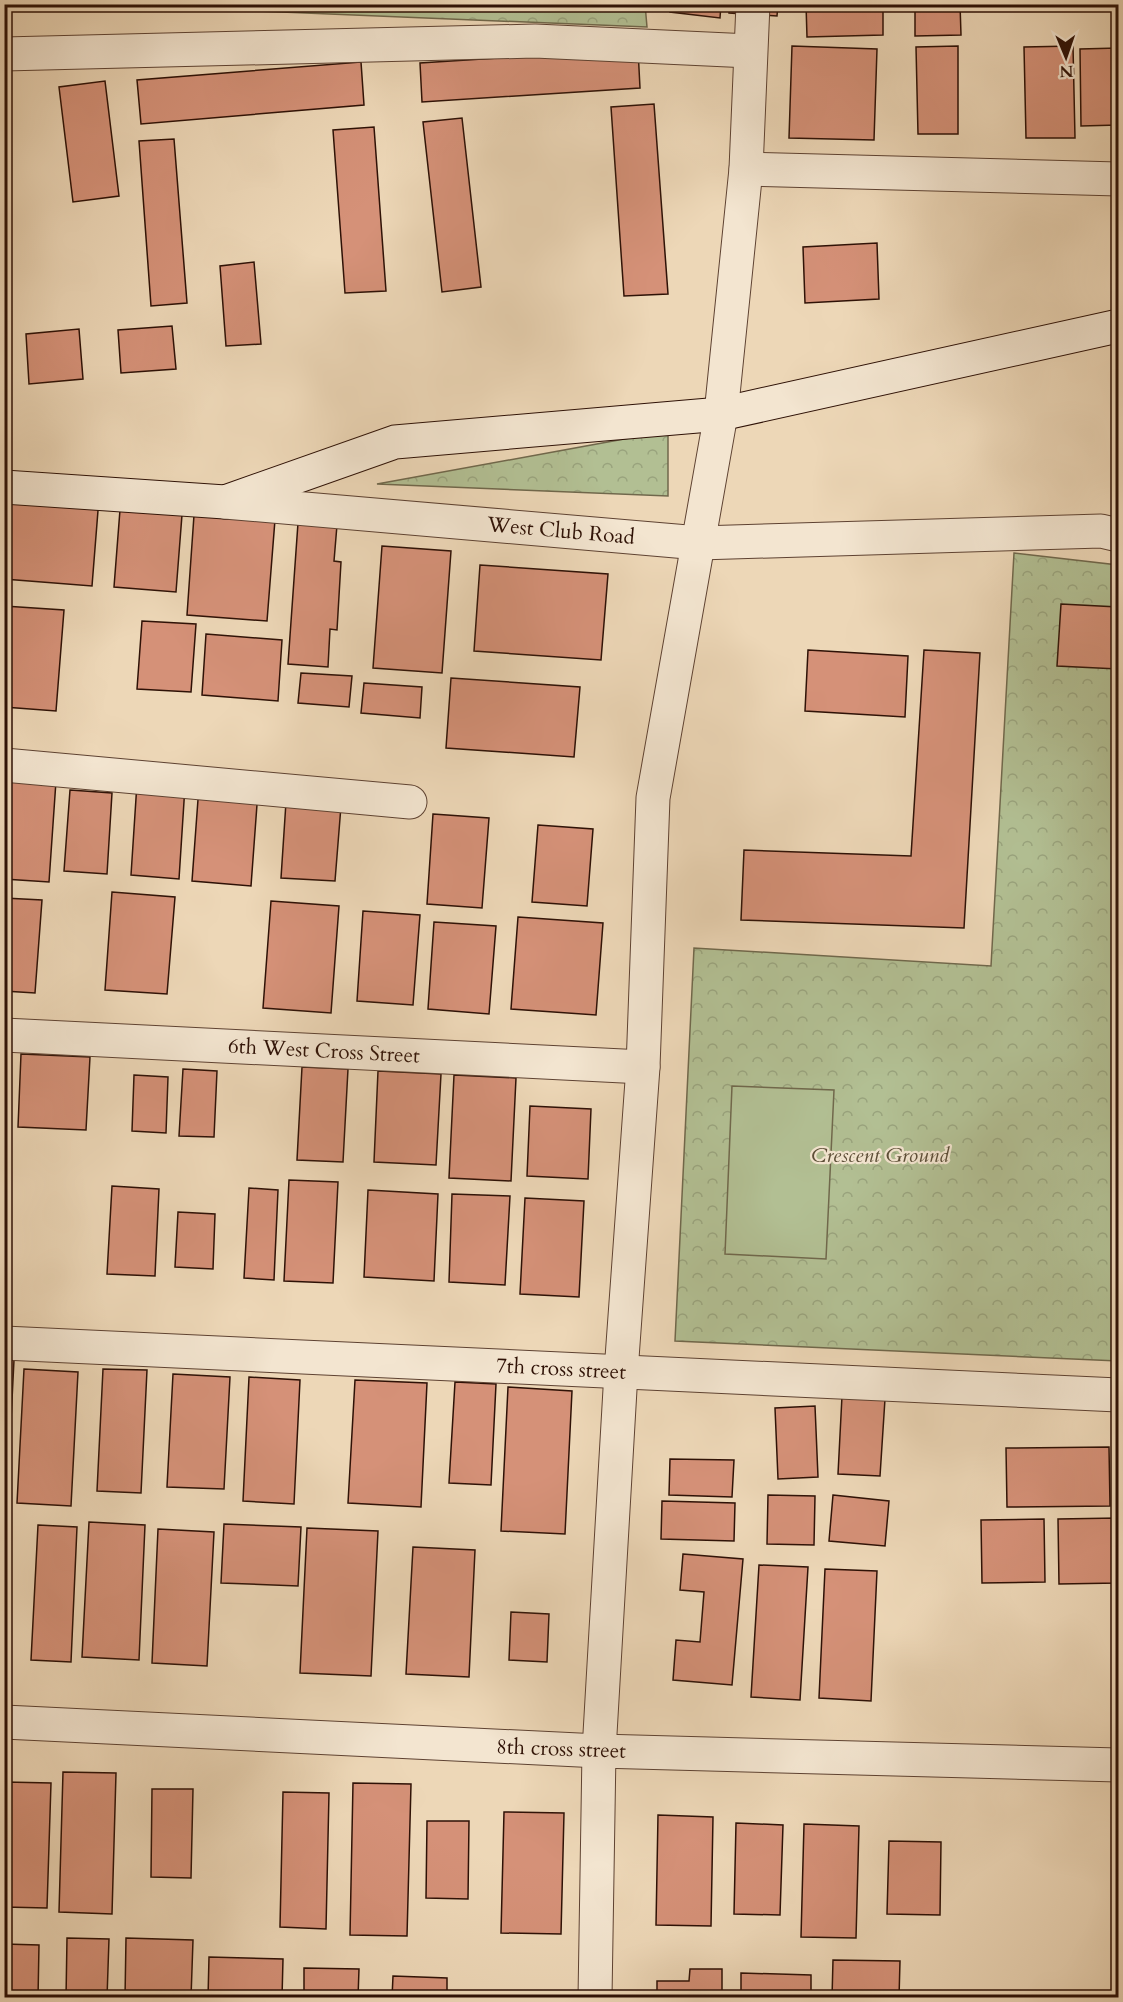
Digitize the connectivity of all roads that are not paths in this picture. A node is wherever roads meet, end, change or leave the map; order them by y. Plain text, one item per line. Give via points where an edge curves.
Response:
1 (753, 4) edge
2 (750, 51) junction
3 (15, 54) edge
4 (746, 169) junction
5 (1119, 179) edge
6 (1119, 326) edge
7 (722, 414) junction
8 (4, 487) edge
9 (225, 502) junction
10 (1119, 535) edge
11 (699, 543) junction
12 (4, 765) edge
13 (410, 802) dead end
14 (4, 1035) edge
15 (643, 1067) junction
16 (4, 1342) edge
17 (621, 1372) junction
18 (1119, 1395) edge
19 (4, 1722) edge
20 (599, 1751) junction
21 (1119, 1765) edge
22 (595, 1998) edge

1 - 2 street
2 - 3 street via 535,41
2 - 4 street
4 - 5 street
4 - 7 street
6 - 7 street
7 - 9 street via 395,442
7 - 11 street
8 - 9 street, West Club Road
9 - 11 street, West Club Road
10 - 11 street, West Club Road via 1101,531
11 - 15 street via 653,798
12 - 13 street
14 - 15 street, 6th West Cross Street
15 - 17 street
16 - 17 street, 7th cross street
17 - 18 street, 7th cross street
17 - 20 street
19 - 20 street, 8th cross street
20 - 21 street, 8th cross street
20 - 22 street

